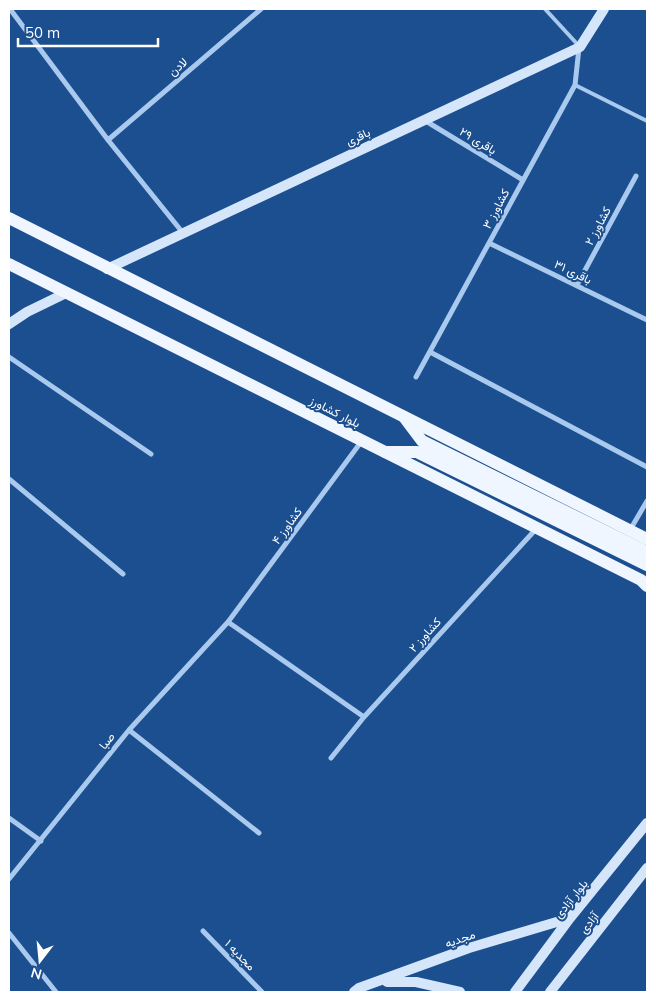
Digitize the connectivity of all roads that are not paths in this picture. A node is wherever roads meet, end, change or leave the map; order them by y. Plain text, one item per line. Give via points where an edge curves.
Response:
1 (10, 9) edge
2 (261, 9) edge
3 (545, 9) edge
4 (604, 9) edge
5 (580, 47) junction
6 (575, 85) junction
7 (423, 120) junction
8 (647, 121) edge
9 (108, 140) junction
10 (636, 176) dead end
11 (523, 180) junction
12 (9, 218) edge
13 (183, 233) junction
14 (489, 243) junction
15 (9, 264) edge
16 (107, 268) junction
17 (577, 286) junction
18 (66, 293) junction
19 (647, 320) edge
20 (9, 324) edge
21 (430, 352) junction
22 (9, 357) edge
23 (416, 377) dead end
24 (404, 417) junction
25 (362, 441) junction
26 (385, 452) junction
27 (151, 454) dead end
28 (647, 467) edge
29 (9, 478) edge
30 (647, 501) edge
31 (536, 528) junction
32 (630, 530) junction
33 (647, 539) edge
34 (647, 552) edge
35 (647, 566) edge
36 (123, 574) dead end
37 (647, 586) edge
38 (228, 622) junction
39 (364, 717) junction
40 (129, 730) junction
41 (331, 758) dead end
42 (9, 818) edge
43 (647, 823) edge
44 (259, 833) dead end
45 (41, 841) junction
46 (647, 868) edge
47 (9, 879) edge
48 (570, 918) junction
49 (203, 931) dead end
50 (9, 933) edge
51 (416, 982) junction
52 (356, 990) edge
53 (56, 992) edge
54 (262, 992) edge
55 (427, 992) edge
56 (460, 992) edge
57 (515, 992) edge
58 (550, 992) edge

1 - 9 street
2 - 9 street, لادن
3 - 5 lane
4 - 5 street
5 - 6 street, کشاورز ۳
5 - 7 street, باقری
6 - 8 lane
6 - 11 street, کشاورز ۳
7 - 11 street, باقری ۲۹
7 - 13 street, باقری
9 - 13 street
10 - 17 street, کشاورز ۲
11 - 14 street, کشاورز ۳
12 - 16 main road
13 - 16 street, باقری
14 - 17 street, باقری ۳۱
14 - 21 street, کشاورز ۳
15 - 18 main road, بلوار کشاورز
16 - 24 main road
17 - 19 street, باقری ۳۱
18 - 20 street
18 - 25 main road, بلوار کشاورز
21 - 23 street, کشاورز ۳
21 - 28 street
22 - 27 street
24 - 32 main road
24 - 34 main road, bridge via 422,440
25 - 26 main road, بلوار کشاورز
25 - 38 street, کشاورز ۴
26 - 31 main road, بلوار کشاورز
26 - 35 main road, bridge via 417,452
29 - 36 street
30 - 32 street
31 - 37 main road, بلوار کشاورز via 641,580
31 - 39 street, کشاورز ۲
32 - 33 main road
38 - 39 street
38 - 40 street, صبا
39 - 41 street, کشاورز ۲
40 - 44 street
40 - 45 street, صبا
42 - 45 street
43 - 48 street, بلوار آزادی
45 - 47 street, صبا
46 - 58 street, آزادی
48 - 52 street, مجدیه via 470,948
48 - 57 street, بلوار آزادی
49 - 54 street, مجدیه ۱
50 - 53 street
51 - 52 street via 394,981
51 - 55 street
51 - 56 street

